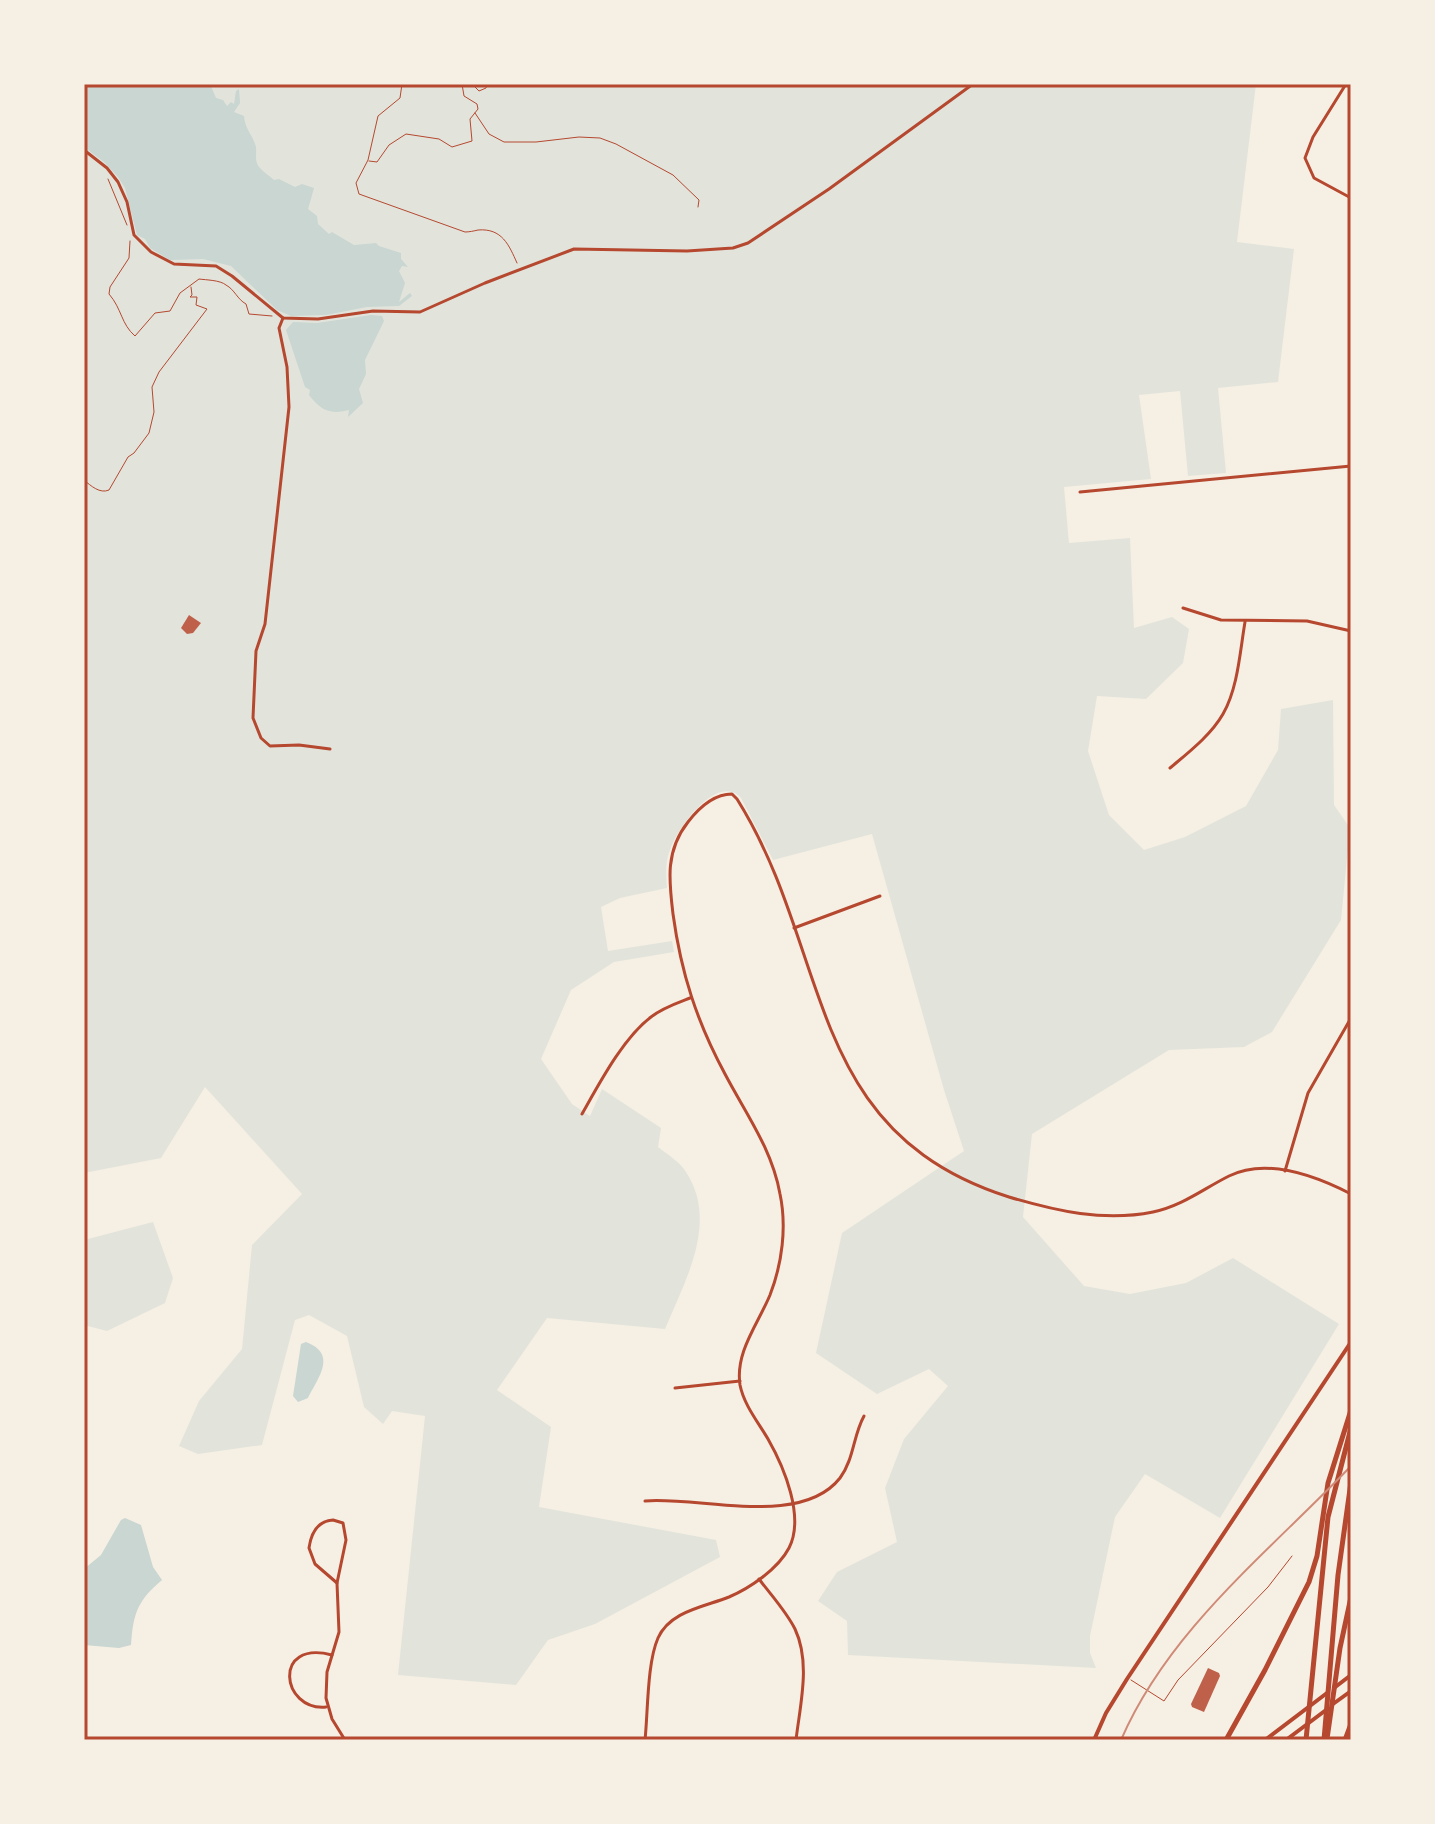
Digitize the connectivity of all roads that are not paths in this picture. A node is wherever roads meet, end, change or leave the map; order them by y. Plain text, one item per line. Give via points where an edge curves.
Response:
1 (973, 84) edge
2 (1346, 84) edge
3 (84, 150) edge
4 (1351, 198) edge
5 (281, 317) junction
6 (1351, 466) edge
7 (1080, 492) dead end
8 (1183, 608) dead end
9 (1245, 622) junction
10 (1351, 631) edge
11 (330, 749) dead end
12 (1170, 768) dead end
13 (880, 896) dead end
14 (794, 928) junction
15 (690, 998) junction
16 (1351, 1018) edge
17 (582, 1114) dead end
18 (1285, 1171) junction
19 (1351, 1194) edge
20 (1351, 1342) edge
21 (740, 1381) junction
22 (675, 1388) dead end
23 (1351, 1410) edge
24 (864, 1416) dead end
25 (1347, 1431) edge
26 (1351, 1482) edge
27 (645, 1501) dead end
28 (791, 1503) junction
29 (1292, 1556) dead end
30 (759, 1579) junction
31 (337, 1583) junction
32 (1351, 1597) edge
33 (332, 1655) junction
34 (1351, 1675) edge
35 (1127, 1679) junction
36 (1351, 1691) edge
37 (327, 1707) junction
38 (1351, 1724) edge
39 (345, 1740) edge
40 (645, 1740) edge
41 (796, 1740) edge
42 (1094, 1740) edge
43 (1226, 1740) edge
44 (1265, 1740) edge
45 (1286, 1740) edge
46 (1306, 1740) edge
47 (1325, 1740) edge
48 (1345, 1740) edge

1 - 5 street via 748,243 687,251 583,247 420,312
2 - 4 street via 1305,158 1314,178
3 - 5 street via 118,182 134,235 151,252 174,264 216,266
5 - 11 street via 289,407 265,624 256,651 253,718 270,746
6 - 7 street
8 - 9 street
9 - 10 street via 1307,621
9 - 12 street via 1225,710
13 - 14 street
14 - 15 street via 763,845 741,805 729,793 716,797 697,812 671,853 671,899
14 - 18 street via 838,1046 868,1101 906,1143 968,1182 1075,1213 1135,1215 1182,1203 1240,1172
15 - 17 street via 642,1024
15 - 21 street via 764,1144 782,1204 776,1275 743,1351
16 - 18 street via 1308,1093
18 - 19 street
20 - 35 main road
21 - 22 street
21 - 28 street via 778,1460
23 - 25 highway
24 - 28 street via 849,1465 836,1483
25 - 43 highway via 1328,1483 1309,1582
25 - 46 highway via 1328,1517
26 - 47 highway
27 - 28 street via 762,1507
28 - 30 street via 795,1523 790,1545
29 - 35 lane via 1164,1701
30 - 40 street via 678,1616 662,1631 653,1656
30 - 41 street via 791,1622 801,1647
31 - 31 street via 347,1533 343,1523 330,1520 315,1531 309,1551 315,1564
31 - 33 street via 339,1632
32 - 47 highway
33 - 37 street
33 - 37 street via 306,1652 290,1669 299,1698
34 - 44 main road
35 - 42 main road
36 - 45 main road
37 - 39 street
38 - 48 highway

